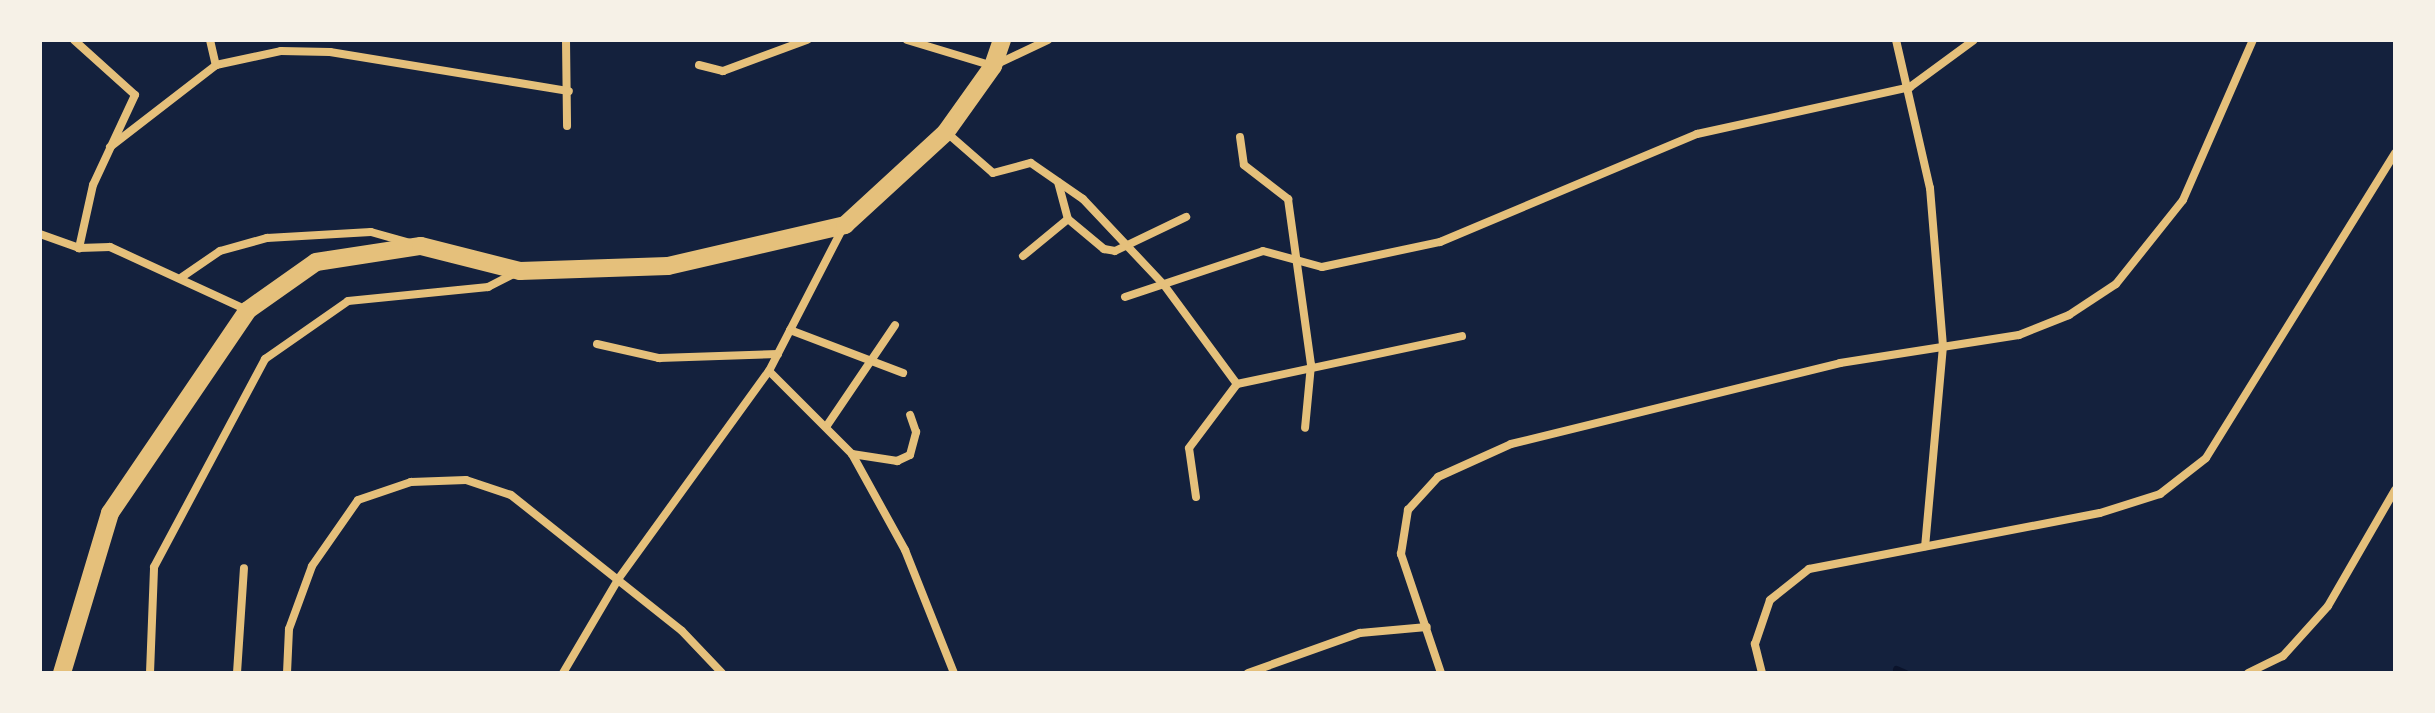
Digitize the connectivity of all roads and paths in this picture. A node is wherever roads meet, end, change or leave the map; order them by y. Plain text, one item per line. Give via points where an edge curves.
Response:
1 (74, 40) edge
2 (210, 40) edge
3 (566, 40) edge
4 (807, 40) edge
5 (907, 40) edge
6 (1002, 40) edge
7 (1048, 40) edge
8 (1896, 40) edge
9 (1974, 40) edge
10 (2253, 40) edge
11 (216, 65) junction
12 (699, 65) dead end
13 (993, 66) junction
14 (1910, 87) junction
15 (569, 91) junction
16 (567, 126) dead end
17 (946, 132) junction
18 (1240, 137) dead end
19 (110, 147) junction
20 (2395, 153) edge
21 (1058, 181) junction
22 (1186, 217) dead end
23 (1068, 219) junction
24 (845, 225) junction
25 (40, 234) edge
26 (1128, 245) junction
27 (421, 246) junction
28 (79, 248) junction
29 (1023, 256) dead end
30 (1301, 258) junction
31 (520, 271) junction
32 (182, 277) junction
33 (1164, 285) junction
34 (1125, 297) dead end
35 (248, 310) junction
36 (895, 325) dead end
37 (790, 330) junction
38 (1462, 336) dead end
39 (597, 344) dead end
40 (1943, 346) junction
41 (778, 354) junction
42 (870, 363) junction
43 (1311, 365) junction
44 (769, 371) junction
45 (903, 373) dead end
46 (1237, 384) junction
47 (910, 415) dead end
48 (826, 427) junction
49 (1305, 428) dead end
50 (852, 454) junction
51 (2395, 490) edge
52 (1196, 497) dead end
53 (1925, 546) junction
54 (244, 568) dead end
55 (619, 578) junction
56 (1427, 627) junction
57 (62, 673) edge
58 (150, 673) edge
59 (237, 673) edge
60 (287, 673) edge
61 (563, 673) edge
62 (722, 673) edge
63 (954, 673) edge
64 (1248, 673) edge
65 (1441, 673) edge
66 (1762, 673) edge
67 (2248, 673) edge

1 - 19 street via 135,95
2 - 11 street
3 - 15 street
4 - 12 street via 723,71
5 - 13 street
6 - 13 highway
7 - 13 street
8 - 14 street
9 - 14 street
10 - 40 street via 2183,200 2116,284 2019,335
11 - 15 street via 281,51 330,52
11 - 19 street
13 - 17 highway
14 - 30 street via 1697,134 1425,246 1322,267
14 - 40 street via 1930,188
15 - 16 street
17 - 21 street via 993,173 1031,163
17 - 24 highway
18 - 30 street via 1244,165 1288,199
19 - 28 street via 93,185
20 - 53 street via 2206,458 2160,494 2100,513
21 - 23 street
21 - 26 street
22 - 26 street
23 - 26 street via 1104,249
23 - 29 street
24 - 31 highway via 668,266
24 - 37 street
25 - 28 street
26 - 33 street
27 - 31 highway
27 - 32 street via 371,232 267,238 220,251
27 - 35 highway via 316,262
28 - 32 street via 110,247
30 - 33 street via 1263,251
30 - 43 street via 1300,312
31 - 58 street via 488,287 348,301 265,359 154,567
32 - 35 street
33 - 34 street
33 - 46 street
35 - 57 highway via 110,513
36 - 42 street
37 - 41 street
37 - 42 street
38 - 43 street
39 - 41 street via 659,358
40 - 53 street
40 - 56 street via 1840,363 1511,444 1438,477 1408,510 1401,554
41 - 44 street
42 - 45 street
42 - 48 street
43 - 46 street
43 - 49 street
44 - 48 street
44 - 55 street
46 - 52 street via 1189,448
47 - 50 street via 916,432 910,455 897,461
48 - 50 street
50 - 63 street via 905,550
51 - 67 street via 2328,606 2283,656
53 - 66 street via 1809,569 1770,600 1755,644
54 - 59 street
55 - 60 street via 511,495 466,480 411,482 358,500 312,566 289,629
55 - 61 street
55 - 62 street
56 - 64 street via 1360,633
56 - 65 street

